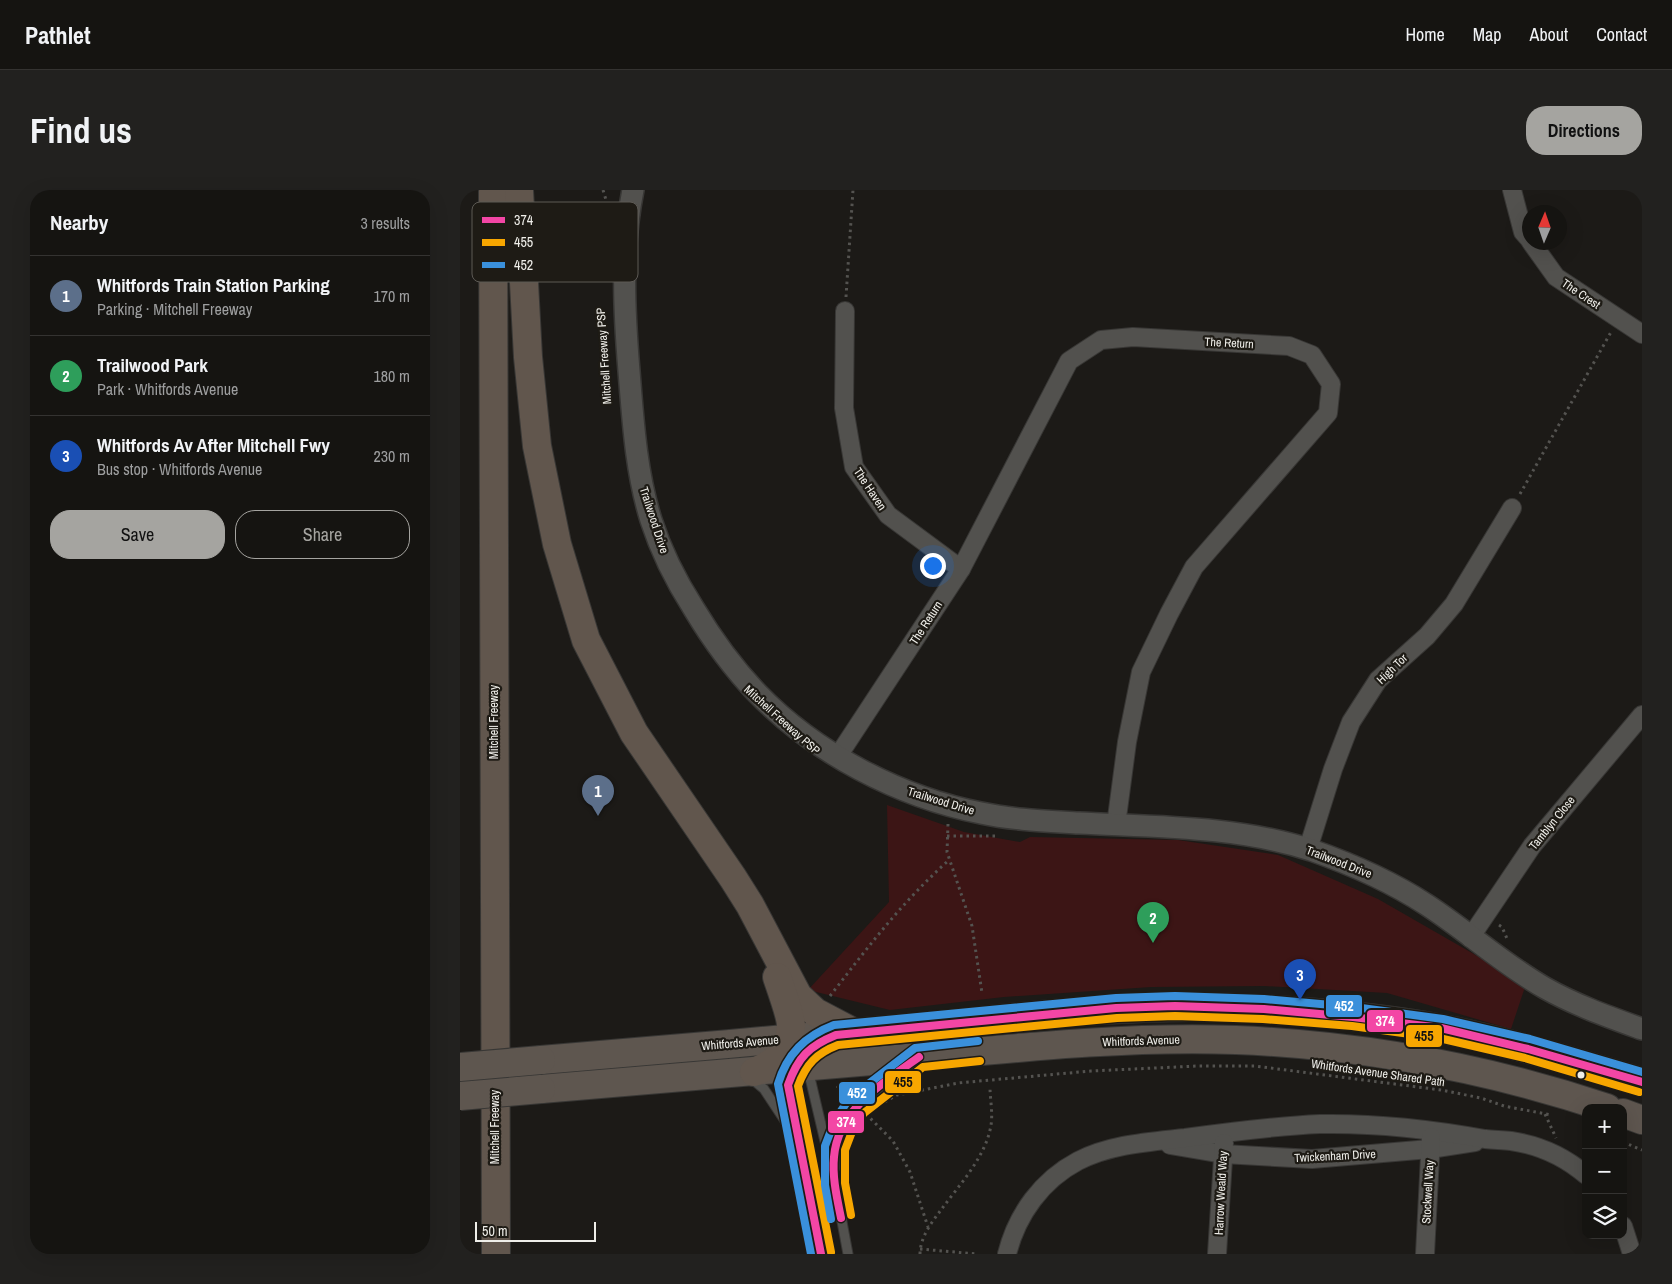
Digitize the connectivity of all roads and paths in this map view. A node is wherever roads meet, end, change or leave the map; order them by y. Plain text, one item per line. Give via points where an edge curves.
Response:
1 (853, 190) edge
2 (1512, 190) edge
3 (1522, 225) edge
4 (1536, 250) edge
5 (493, 282) edge
6 (524, 282) edge
7 (624, 282) edge
8 (845, 311) joint
9 (1619, 319) junction
10 (1642, 334) edge
11 (1512, 508) joint
12 (961, 570) junction
13 (1642, 715) edge
14 (838, 756) junction
15 (946, 821) dead end
16 (1116, 825) junction
17 (947, 836) junction
18 (1000, 836) dead end
19 (1308, 849) junction
20 (949, 860) junction
21 (1484, 916) junction
22 (764, 930) junction
23 (1470, 938) junction
24 (1509, 943) dead end
25 (982, 993) dead end
26 (826, 1001) dead end
27 (1642, 1029) edge
28 (845, 1034) junction
29 (797, 1056) junction
30 (919, 1057) junction
31 (460, 1067) edge
32 (749, 1073) junction
33 (1642, 1082) edge
34 (990, 1086) dead end
35 (460, 1096) edge
36 (1593, 1104) edge
37 (1627, 1115) edge
38 (1556, 1116) dead end
39 (1642, 1120) edge
40 (1431, 1129) junction
41 (1224, 1132) junction
42 (797, 1140) junction
43 (1490, 1140) junction
44 (1150, 1142) junction
45 (1627, 1144) edge
46 (1430, 1149) junction
47 (1642, 1150) edge
48 (1223, 1154) junction
49 (1582, 1172) edge
50 (834, 1184) junction
51 (928, 1227) junction
52 (1627, 1238) edge
53 (920, 1249) junction
54 (496, 1254) edge
55 (821, 1254) edge
56 (848, 1254) edge
57 (920, 1254) edge
58 (977, 1254) edge
59 (1007, 1254) edge
60 (1217, 1254) edge
61 (1425, 1254) edge
62 (1632, 1254) edge

1 - 8 path
2 - 3 street, The Crest
4 - 9 street, The Crest via 1556,277
5 - 54 highway, Mitchell Freeway
6 - 22 highway via 537,446 557,544 586,640 634,733 733,878
7 - 14 street, Trailwood Drive via 624,317 634,435 652,522 669,566 709,634 734,667 786,720
8 - 12 street, The Haven via 844,408 854,467 888,516
9 - 10 street, The Crest
9 - 11 path
11 - 19 street, High Tor via 1454,604 1427,636 1378,680 1351,722
12 - 14 street, The Return
12 - 16 street, The Return via 1069,361 1101,340 1133,337 1289,346 1312,355 1331,384 1328,413 1194,567 1169,614 1141,672 1127,742
13 - 21 street, Tamblyn Close via 1532,846
14 - 16 street, Trailwood Drive via 898,788 954,807 1009,818
15 - 17 path
16 - 19 street, Trailwood Drive via 1227,833
17 - 18 path
17 - 20 path
19 - 23 street, Trailwood Drive via 1404,890
20 - 25 path via 972,926
20 - 26 path via 888,922
21 - 23 street, Tamblyn Close
21 - 24 path via 1502,927
22 - 28 highway via 798,996
22 - 29 highway
23 - 27 street, Trailwood Drive via 1545,988
28 - 29 main road, Whitfords Avenue
28 - 33 main road, Whitfords Avenue via 1116,1009 1173,1006 1235,1008 1320,1014 1454,1031 1527,1048
29 - 30 main road, Whitfords Avenue
29 - 31 main road, Whitfords Avenue, bridge via 753,1043
29 - 32 highway via 780,1056 768,1066
29 - 42 lane via 788,1085
29 - 50 lane
30 - 36 main road, Whitfords Avenue via 1113,1041 1194,1039 1291,1044 1438,1063
30 - 50 lane via 861,1101 844,1124 835,1148
32 - 35 main road, bridge
32 - 42 lane via 764,1089
34 - 51 path via 992,1124 986,1142 973,1166
37 - 39 main road
38 - 51 path, Whitfords Avenue Shared Path via 1441,1090 1254,1066 1092,1071 958,1083 897,1095 867,1115 893,1140 910,1172
40 - 41 street, Twickenham Drive via 1318,1124
40 - 43 street, Twickenham Drive
40 - 46 street, Stockwell Way
41 - 44 street, Twickenham Drive
41 - 48 street, Harrow Weald Way
42 - 55 lane
43 - 46 street, Twickenham Drive
43 - 49 street, Twickenham Drive via 1530,1145 1568,1161
44 - 48 street, Twickenham Drive
44 - 59 street, Twickenham Drive via 1097,1152 1056,1175 1025,1211
45 - 47 path
46 - 48 street, Twickenham Drive via 1312,1160
46 - 61 street, Stockwell Way
48 - 60 street, Harrow Weald Way
50 - 56 lane
51 - 53 path
52 - 62 street
53 - 57 path
53 - 58 path

